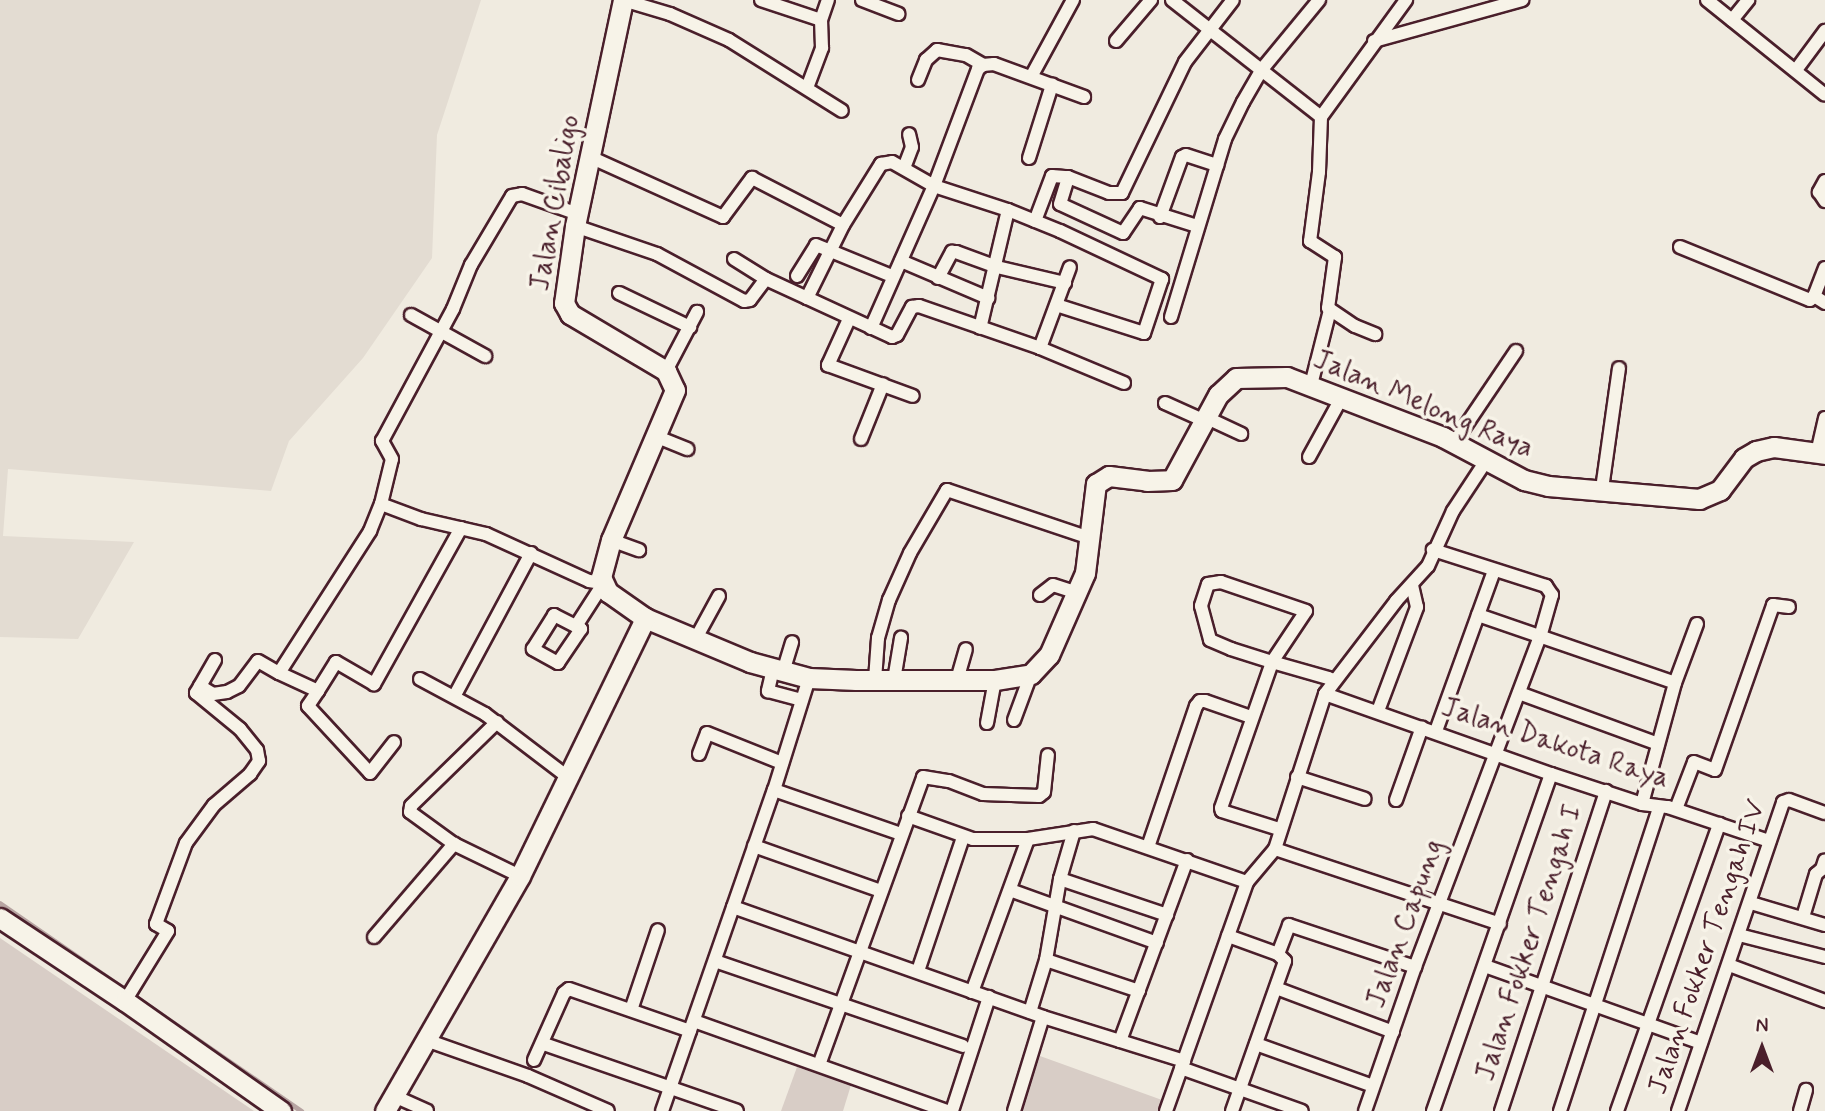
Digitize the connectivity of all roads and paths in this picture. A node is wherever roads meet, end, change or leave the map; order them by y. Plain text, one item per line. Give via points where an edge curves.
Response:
1 (623, 0) edge
2 (761, 0) edge
3 (827, 0) edge
4 (862, 0) edge
5 (1073, 0) edge
6 (1151, 0) edge
7 (1172, 0) edge
8 (1233, 0) edge
9 (1319, 0) edge
10 (1406, 0) edge
11 (1471, 0) edge
12 (1521, 0) edge
13 (1707, 0) edge
14 (1748, 0) edge
15 (1484, 10) junction
16 (898, 14) dead end
17 (821, 20) junction
18 (1732, 20) junction
19 (1209, 30) junction
20 (1825, 31) edge
21 (1116, 41) dead end
22 (1374, 41) junction
23 (984, 65) junction
24 (1263, 68) junction
25 (1796, 70) junction
26 (1031, 77) junction
27 (918, 80) dead end
28 (1052, 85) junction
29 (807, 88) junction
30 (1825, 95) edge
31 (1084, 97) dead end
32 (842, 111) dead end
33 (1321, 117) junction
34 (909, 134) dead end
35 (590, 157) junction
36 (1029, 158) dead end
37 (1217, 165) junction
38 (904, 168) junction
39 (1068, 177) junction
40 (1825, 181) edge
41 (934, 186) junction
42 (1825, 201) edge
43 (1008, 210) junction
44 (1160, 217) junction
45 (576, 220) junction
46 (1035, 221) junction
47 (843, 225) junction
48 (1197, 226) junction
49 (1680, 247) dead end
50 (831, 252) junction
51 (734, 260) dead end
52 (901, 261) junction
53 (997, 267) junction
54 (1070, 267) dead end
55 (1825, 268) edge
56 (797, 276) dead end
57 (892, 276) junction
58 (938, 278) junction
59 (766, 279) junction
60 (1065, 283) junction
61 (620, 293) dead end
62 (807, 298) junction
63 (988, 298) junction
64 (1820, 300) edge
65 (1056, 305) junction
66 (1330, 310) junction
67 (697, 312) dead end
68 (411, 315) dead end
69 (1171, 317) dead end
70 (849, 319) junction
71 (690, 327) junction
72 (871, 328) junction
73 (980, 328) junction
74 (440, 332) junction
75 (1375, 334) dead end
76 (1040, 348) junction
77 (1516, 351) dead end
78 (485, 356) dead end
79 (1619, 368) dead end
80 (666, 371) junction
81 (1124, 383) dead end
82 (883, 384) junction
83 (1311, 385) junction
84 (913, 396) dead end
85 (1342, 397) junction
86 (1165, 403) dead end
87 (1825, 418) edge
88 (1210, 420) junction
89 (1241, 434) dead end
90 (655, 436) junction
91 (861, 439) dead end
92 (1454, 443) junction
93 (687, 449) dead end
94 (1821, 454) edge
95 (1309, 457) dead end
96 (1486, 461) junction
97 (1602, 489) junction
98 (381, 504) junction
99 (461, 528) junction
100 (1090, 538) junction
101 (611, 540) junction
102 (639, 550) dead end
103 (1433, 550) junction
104 (531, 553) junction
105 (1494, 571) junction
106 (602, 584) junction
107 (1412, 585) junction
108 (1078, 593) junction
109 (1041, 595) dead end
110 (719, 596) dead end
111 (1789, 607) dead end
112 (1479, 615) junction
113 (646, 618) junction
114 (1697, 624) dead end
115 (576, 626) dead end
116 (1540, 637) junction
117 (901, 638) dead end
118 (695, 640) junction
119 (792, 642) dead end
120 (966, 649) dead end
121 (215, 660) dead end
122 (1272, 662) junction
123 (778, 671) junction
124 (279, 673) junction
125 (1031, 674) junction
126 (420, 678) dead end
127 (809, 678) junction
128 (885, 680) junction
129 (957, 680) junction
130 (995, 680) junction
131 (1334, 680) junction
132 (1676, 685) junction
133 (200, 687) junction
134 (318, 691) junction
135 (1519, 693) junction
136 (1325, 694) junction
137 (455, 695) junction
138 (802, 700) junction
139 (1378, 711) junction
140 (1251, 717) junction
141 (1014, 720) dead end
142 (497, 722) junction
143 (987, 723) dead end
144 (1422, 727) junction
145 (1436, 731) junction
146 (394, 741) dead end
147 (1658, 744) junction
148 (1494, 753) junction
149 (699, 754) dead end
150 (1048, 755) dead end
151 (782, 764) junction
152 (1551, 774) junction
153 (1297, 777) junction
154 (569, 778) junction
155 (774, 790) junction
156 (1606, 791) junction
157 (1365, 799) dead end
158 (1396, 800) dead end
159 (1642, 804) junction
160 (1659, 808) junction
161 (1676, 809) junction
162 (1825, 813) edge
163 (908, 817) junction
164 (1719, 824) junction
165 (1279, 829) junction
166 (1074, 831) junction
167 (901, 834) junction
168 (963, 837) junction
169 (1028, 839) junction
170 (1769, 841) junction
171 (454, 844) junction
172 (754, 846) junction
173 (1147, 847) junction
174 (1275, 849) junction
175 (1187, 860) junction
176 (1825, 860) edge
177 (520, 876) junction
178 (1059, 879) junction
179 (1247, 882) junction
180 (1010, 890) junction
181 (881, 891) junction
182 (1440, 902) junction
183 (1751, 903) junction
184 (733, 907) junction
185 (1056, 907) junction
186 (1167, 915) junction
187 (1803, 917) junction
188 (0, 918) edge
189 (1500, 924) junction
190 (1825, 925) edge
191 (658, 930) dead end
192 (1740, 935) junction
193 (1228, 936) junction
194 (374, 937) dead end
195 (1157, 943) junction
196 (861, 951) junction
197 (1278, 954) junction
198 (1825, 957) edge
199 (1046, 960) junction
200 (715, 961) junction
201 (1729, 965) junction
202 (1485, 966) junction
203 (1415, 967) junction
204 (918, 971) junction
205 (1542, 987) junction
206 (1276, 988) junction
207 (1139, 991) junction
208 (972, 992) junction
209 (129, 995) junction
210 (989, 998) junction
211 (1825, 1002) edge
212 (841, 1006) junction
213 (1594, 1006) junction
214 (631, 1010) junction
215 (1030, 1012) junction
216 (1043, 1017) junction
217 (1647, 1025) junction
218 (692, 1026) junction
219 (1393, 1032) junction
220 (426, 1040) junction
221 (1120, 1041) junction
222 (1701, 1043) junction
223 (544, 1044) junction
224 (1256, 1044) junction
225 (963, 1046) dead end
226 (534, 1060) dead end
227 (819, 1065) junction
228 (1182, 1065) junction
229 (1373, 1086) junction
230 (669, 1087) junction
231 (1806, 1090) dead end
232 (1238, 1091) junction
233 (390, 1104) edge
234 (917, 1106) edge
235 (281, 1111) edge
236 (427, 1111) edge
237 (608, 1111) edge
238 (662, 1111) edge
239 (737, 1111) edge
240 (950, 1111) edge
241 (1014, 1111) edge
242 (1166, 1111) edge
243 (1232, 1111) edge
244 (1302, 1111) edge
245 (1365, 1111) edge
246 (1433, 1111) edge
247 (1501, 1111) edge
248 (1560, 1111) edge
249 (1617, 1111) edge
250 (1678, 1111) edge
251 (1800, 1111) edge

1 - 29 street via 729,40
1 - 35 main road, Jalan Cibaligo
2 - 17 street
3 - 17 street
4 - 16 street
5 - 26 street
6 - 21 street
7 - 19 street
8 - 19 street
9 - 24 street
10 - 22 street
11 - 15 street
12 - 15 street
13 - 18 street
14 - 18 street
15 - 22 street
17 - 29 street via 822,48
18 - 25 street
19 - 24 street
19 - 39 street via 1185,62 1120,194
20 - 25 street
22 - 33 street
23 - 26 street
23 - 27 street via 967,55 937,50 926,60
23 - 41 street via 978,69
24 - 33 street
24 - 37 street via 1243,102
25 - 30 street
26 - 28 street
28 - 31 street
28 - 36 street
29 - 32 street
33 - 66 street via 1309,238 1335,257 1326,304
34 - 38 street via 912,147
35 - 45 main road, Jalan Cibaligo
35 - 47 street via 723,217 752,178
37 - 44 street via 1182,157
37 - 48 street
38 - 41 street
38 - 47 street via 892,162 881,164
39 - 44 street via 1062,208 1123,233 1140,208
39 - 46 street via 1052,176
40 - 42 street via 1819,192
41 - 43 street
41 - 52 street
43 - 46 street
43 - 53 street
44 - 48 street
45 - 59 street via 657,254 746,302
45 - 74 street via 522,194 512,196 471,265
45 - 80 main road, Jalan Cibaligo via 564,293 566,309
46 - 65 street via 1162,279 1145,333
47 - 50 street
48 - 69 street
49 - 64 street via 1810,300
50 - 56 street via 816,245
50 - 57 street
50 - 62 street
51 - 59 street
52 - 57 street
52 - 58 street
53 - 58 street via 954,252
53 - 60 street
53 - 63 street
54 - 60 street
55 - 64 street
57 - 72 street
58 - 63 street
59 - 62 street
60 - 65 street
61 - 71 street
62 - 70 street
63 - 73 street
65 - 76 street
66 - 75 street
66 - 83 street
67 - 71 street
68 - 74 street
70 - 72 street
70 - 82 street via 828,365
71 - 80 street
72 - 73 street via 896,337 915,306
73 - 76 street
74 - 78 street
74 - 98 street via 382,442 391,459
76 - 81 street
77 - 92 street
79 - 97 street
80 - 90 main road via 675,390
82 - 84 street
82 - 91 street
83 - 85 main road, Jalan Melong Raya
83 - 88 main road, Jalan Melong Raya via 1273,375 1236,378 1224,386
85 - 92 main road, Jalan Melong Raya
85 - 95 street
86 - 88 street
87 - 94 street
88 - 89 street
88 - 100 main road, Jalan Melong Raya via 1172,480 1109,477 1096,484
90 - 93 street
90 - 101 main road
92 - 96 main road, Jalan Melong Raya
94 - 97 main road, Jalan Melong Raya via 1774,447 1756,451 1744,458 1720,490 1699,499
96 - 97 main road, Jalan Melong Raya via 1537,484
96 - 103 street
98 - 99 street
98 - 124 street via 370,531
99 - 104 street
99 - 134 street via 374,684 336,662
100 - 108 main road, Jalan Melong Raya
100 - 128 street via 947,490 889,600 878,638
101 - 102 street
101 - 106 main road via 601,571
103 - 105 street
103 - 107 street via 1428,566
104 - 106 street
104 - 137 street
105 - 112 street
105 - 116 street, Jalan Capung via 1550,589
106 - 113 main road
106 - 115 street
107 - 131 street
107 - 139 street via 1417,607
108 - 109 street via 1053,585
108 - 125 main road, Jalan Melong Raya via 1049,654
110 - 118 street
111 - 161 street via 1773,605 1715,770 1693,762
112 - 116 street
112 - 145 street
113 - 118 main road
113 - 154 main road
114 - 132 street
116 - 132 street
116 - 135 street, Jalan Capung
117 - 128 street
118 - 123 main road
119 - 123 street
120 - 129 street
121 - 133 street
122 - 122 street via 1210,640 1202,599 1208,584 1221,582 1306,611
122 - 131 street
122 - 140 street
123 - 127 main road
123 - 138 street via 768,691
124 - 133 street via 258,661 239,686 227,692 213,694
124 - 134 street
125 - 130 main road
125 - 141 street
126 - 137 street
127 - 128 main road
127 - 138 street
128 - 129 main road
129 - 130 main road
130 - 143 street
131 - 136 street
132 - 147 street
133 - 209 street via 196,693 240,729 257,750 259,761 214,805 186,843 156,924 168,931
134 - 146 street via 309,706 370,773
135 - 147 street
135 - 148 street, Jalan Capung
136 - 139 street, Jalan Dakota Raya
136 - 153 street
137 - 142 street
138 - 151 street
139 - 144 street, Jalan Dakota Raya
140 - 165 street via 1221,810
140 - 173 street via 1200,701
142 - 154 street
142 - 171 street via 411,806 412,814
144 - 145 street, Jalan Dakota Raya
144 - 158 street
145 - 148 street, Jalan Dakota Raya
147 - 159 street
148 - 152 street, Jalan Dakota Raya
148 - 182 street, Jalan Capung
149 - 151 street via 707,733
150 - 163 street via 1044,792 1039,796 983,794 928,775 923,777
151 - 155 street
152 - 156 street, Jalan Dakota Raya
152 - 189 street
153 - 157 street
153 - 165 street
154 - 177 main road
155 - 167 street
155 - 172 street
156 - 159 street, Jalan Dakota Raya
156 - 205 street, Jalan Fokker Tengah I
159 - 160 street, Jalan Dakota Raya
160 - 161 street, Jalan Dakota Raya
160 - 213 street
161 - 164 street, Jalan Dakota Raya
162 - 170 street, Jalan Fokker Tengah IV via 1784,801
163 - 167 street
163 - 168 street
164 - 170 street, Jalan Dakota Raya
164 - 217 street
165 - 174 street
166 - 169 street
166 - 173 street via 1093,828
166 - 178 street
167 - 181 street
168 - 169 street
168 - 204 street
169 - 180 street
170 - 183 street, Jalan Fokker Tengah IV
171 - 177 street
171 - 194 street
172 - 181 street
172 - 184 street
173 - 175 street
174 - 179 street
174 - 182 street
175 - 179 street
175 - 186 street
176 - 187 street
177 - 220 main road
178 - 185 street
178 - 186 street
179 - 193 street
180 - 185 street
180 - 208 street
181 - 196 street
182 - 189 street
182 - 203 street, Jalan Capung
183 - 187 street
183 - 192 street, Jalan Fokker Tengah IV
184 - 196 street
184 - 200 street
185 - 195 street
185 - 199 street
186 - 195 street
187 - 190 street
188 - 209 main road
189 - 202 street
191 - 214 street
192 - 198 street
192 - 201 street, Jalan Fokker Tengah IV
193 - 197 street
193 - 228 street
195 - 207 street
196 - 204 street
196 - 212 street
197 - 203 street via 1288,927 1295,924
197 - 206 street via 1285,961
199 - 207 street
199 - 215 street
200 - 212 street
200 - 218 street
201 - 211 street
201 - 222 street, Jalan Fokker Tengah IV
202 - 205 street
202 - 246 street
203 - 219 street, Jalan Capung
204 - 208 street
205 - 213 street
205 - 247 street, Jalan Fokker Tengah I
206 - 219 street
206 - 224 street
207 - 221 street
208 - 210 street
209 - 235 main road
210 - 215 street
210 - 240 street
212 - 225 street
212 - 227 street
213 - 217 street
213 - 248 street
214 - 218 street
214 - 223 street via 569,989
215 - 216 street
216 - 221 street
216 - 241 street
217 - 222 street
217 - 249 street
218 - 227 street
218 - 230 street
219 - 229 street, Jalan Capung
220 - 233 main road
220 - 237 street via 528,1076
221 - 228 street
222 - 250 street, Jalan Fokker Tengah IV
223 - 226 street
223 - 230 street
224 - 229 street
224 - 232 street
227 - 234 street
228 - 232 street
228 - 242 street
229 - 245 street, Jalan Capung
230 - 238 street
230 - 239 street
231 - 251 street
232 - 243 street
232 - 244 street
233 - 236 street
234 - 240 street

